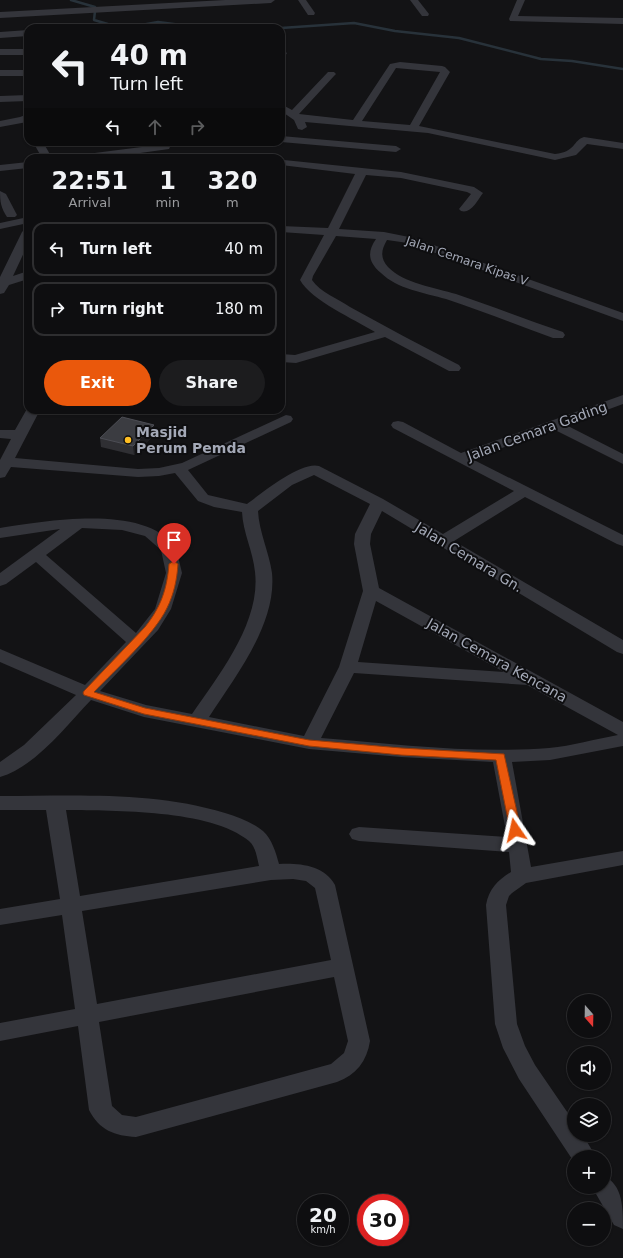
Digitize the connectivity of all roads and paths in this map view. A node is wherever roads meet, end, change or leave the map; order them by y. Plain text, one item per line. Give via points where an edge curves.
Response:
1 (271, 0) edge
2 (302, 0) edge
3 (414, 0) edge
4 (521, 0) edge
5 (200, 2) edge
6 (311, 13) dead end
7 (425, 14) dead end
8 (0, 15) edge
9 (623, 21) edge
10 (24, 33) edge
11 (0, 35) edge
12 (0, 52) edge
13 (24, 52) edge
14 (0, 73) edge
15 (24, 73) edge
16 (331, 74) dead end
17 (0, 98) edge
18 (24, 98) edge
19 (285, 109) edge
20 (297, 116) junction
21 (24, 119) edge
22 (356, 123) junction
23 (0, 124) edge
24 (413, 128) junction
25 (285, 146) edge
26 (623, 146) edge
27 (165, 147) dead end
28 (396, 149) dead end
29 (123, 154) edge
30 (290, 155) edge
31 (24, 165) edge
32 (0, 168) edge
33 (362, 170) junction
34 (0, 194) edge
35 (466, 209) dead end
36 (11, 216) dead end
37 (24, 221) edge
38 (0, 226) edge
39 (285, 229) edge
40 (332, 232) junction
41 (384, 235) junction
42 (24, 240) edge
43 (24, 276) edge
44 (3, 280) edge
45 (623, 317) edge
46 (386, 333) junction
47 (558, 335) dead end
48 (285, 349) edge
49 (285, 358) edge
50 (296, 359) junction
51 (454, 368) dead end
52 (623, 399) edge
53 (31, 414) edge
54 (286, 419) dead end
55 (554, 424) junction
56 (398, 425) dead end
57 (0, 434) edge
58 (21, 435) junction
59 (460, 458) junction
60 (623, 460) edge
61 (3, 468) edge
62 (179, 469) junction
63 (525, 491) junction
64 (378, 502) junction
65 (250, 509) junction
66 (78, 524) junction
67 (0, 533) edge
68 (622, 539) edge
69 (443, 541) junction
70 (36, 554) junction
71 (0, 581) edge
72 (371, 591) junction
73 (136, 642) junction
74 (623, 648) edge
75 (0, 655) edge
76 (348, 667) junction
77 (533, 680) junction
78 (88, 693) junction
79 (196, 722) junction
80 (623, 730) edge
81 (623, 740) edge
82 (309, 743) junction
83 (501, 756) junction
84 (0, 770) edge
85 (0, 803) edge
86 (55, 804) junction
87 (359, 834) dead end
88 (518, 845) junction
89 (623, 858) edge
90 (271, 872) junction
91 (522, 876) junction
92 (71, 905) junction
93 (0, 917) edge
94 (341, 967) junction
95 (87, 1016) junction
96 (0, 1032) edge
97 (579, 1150) edge
98 (608, 1194) edge
99 (623, 1217) edge

1 - 5 street
2 - 6 street
3 - 7 street
4 - 9 street via 513,19
5 - 8 street
10 - 11 street
12 - 13 street
14 - 15 street
16 - 20 street
17 - 18 street
19 - 20 street
20 - 22 street
20 - 30 street via 302,124
21 - 23 street
22 - 24 street
22 - 24 street via 393,66 442,69 445,72
24 - 26 street via 555,157 577,151 584,140
25 - 30 street
27 - 29 street
28 - 30 street
30 - 33 street
31 - 32 street
33 - 35 street via 423,178 474,190 476,195
33 - 40 street
34 - 36 street
37 - 38 street
39 - 40 street, Jalan Cemara Kipas V
40 - 41 street, Jalan Cemara Kipas V
40 - 46 street via 306,280 322,295
41 - 45 street, Jalan Cemara Kipas V via 419,243
41 - 47 street via 376,248 376,259 393,277
42 - 44 street
43 - 44 street
46 - 50 street
46 - 51 street
48 - 50 street
49 - 50 street
52 - 55 street, Jalan Cemara Gading
53 - 58 street
54 - 62 street
55 - 59 street, Jalan Cemara Gading
55 - 60 street
56 - 59 street
57 - 58 street
58 - 61 street
59 - 63 street, Jalan Cemara Gading
61 - 62 street via 138,472
62 - 65 street via 203,498
63 - 68 street, Jalan Cemara Gading
63 - 69 street
64 - 65 street, Jalan Cemara Gn. via 314,469 288,482
64 - 69 street, Jalan Cemara Gn.
64 - 72 street via 363,534 362,544
65 - 79 street via 251,523 264,573 258,618 239,654
66 - 67 street
66 - 70 street
66 - 73 street via 117,524 144,530 159,538 172,553 172,584 163,608
69 - 74 street, Jalan Cemara Gn.
70 - 71 street
70 - 73 street
72 - 76 street
72 - 77 street, Jalan Cemara Kencana
73 - 78 street
75 - 78 street
76 - 77 street
76 - 82 street
77 - 80 street, Jalan Cemara Kencana
78 - 79 street via 144,711
78 - 84 street via 23,755
79 - 82 street
81 - 83 street via 550,754
82 - 83 street
83 - 88 street
85 - 86 street
86 - 90 street via 164,808 223,819 247,829 257,837 263,846
86 - 92 street
87 - 88 street
88 - 91 street
89 - 91 street
90 - 92 street
90 - 94 street via 311,873 325,884
91 - 97 street via 501,889 496,905 506,1024 514,1048 527,1072
92 - 93 street
92 - 95 street
94 - 95 street
94 - 95 street via 359,1041 356,1054 350,1063 337,1072 136,1127 110,1122 101,1110
95 - 96 street
98 - 99 street

